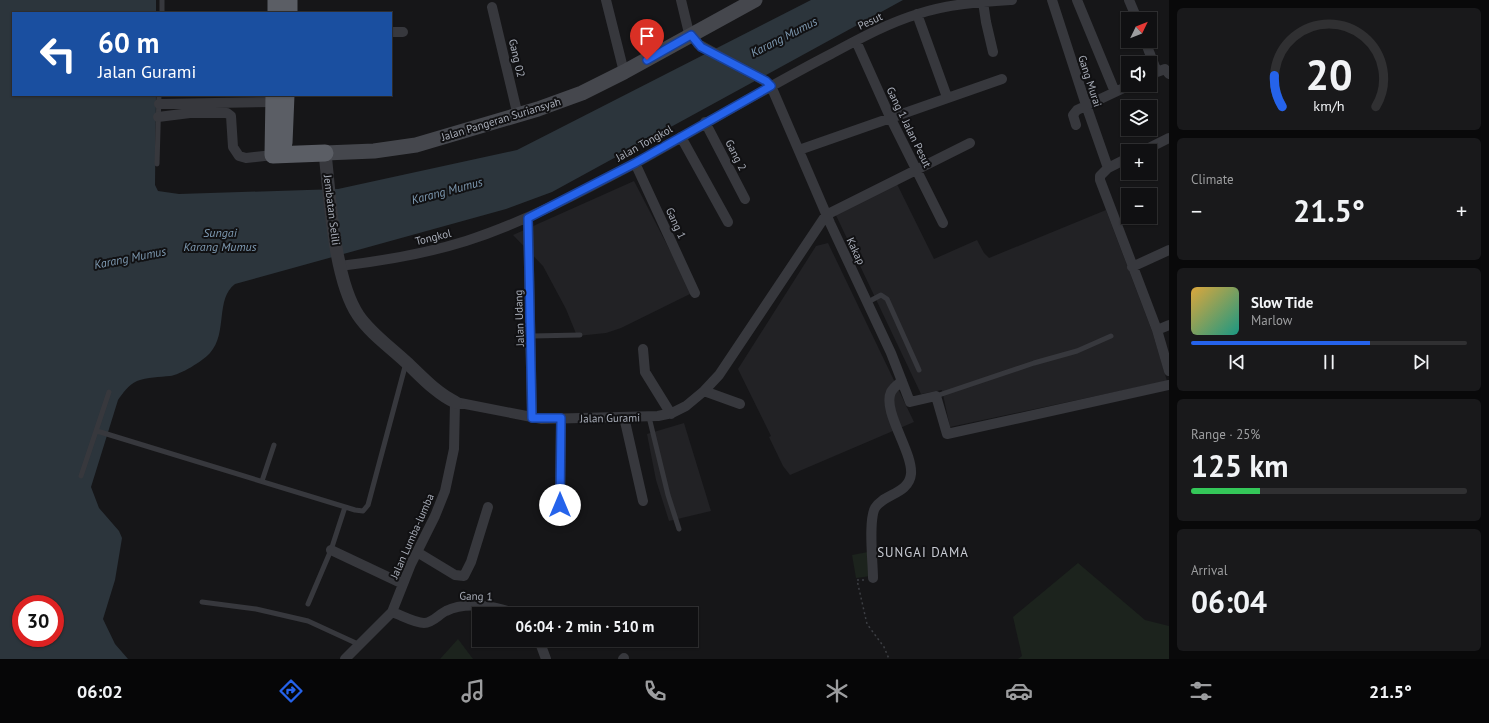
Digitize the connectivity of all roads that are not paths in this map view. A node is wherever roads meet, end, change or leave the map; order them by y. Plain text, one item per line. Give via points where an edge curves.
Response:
1 (162, 0) edge
2 (276, 0) edge
3 (290, 0) edge
4 (606, 0) edge
5 (681, 0) edge
6 (755, 0) edge
7 (1012, 0) edge
8 (1052, 0) edge
9 (1077, 0) edge
10 (1129, 0) edge
11 (983, 2) junction
12 (492, 7) dead end
13 (162, 12) edge
14 (276, 12) edge
15 (289, 12) edge
16 (1133, 12) edge
17 (917, 14) junction
18 (392, 32) edge
19 (403, 32) dead end
20 (691, 35) junction
21 (856, 41) junction
22 (993, 52) dead end
23 (624, 72) junction
24 (1157, 73) edge
25 (1169, 74) edge
26 (1002, 79) dead end
27 (768, 83) junction
28 (1121, 89) edge
29 (1115, 92) junction
30 (947, 96) junction
31 (278, 97) edge
32 (159, 100) edge
33 (1086, 106) junction
34 (518, 116) junction
35 (158, 117) junction
36 (890, 117) junction
37 (705, 122) junction
38 (1076, 125) dead end
39 (681, 136) junction
40 (1169, 138) edge
41 (970, 143) dead end
42 (1157, 144) edge
43 (799, 150) junction
44 (325, 153) junction
45 (278, 155) junction
46 (1121, 162) edge
47 (635, 163) junction
48 (157, 164) dead end
49 (1108, 168) junction
50 (916, 170) junction
51 (745, 199) dead end
52 (826, 215) junction
53 (528, 218) junction
54 (728, 222) dead end
55 (943, 223) dead end
56 (1169, 250) edge
57 (339, 262) junction
58 (1132, 267) junction
59 (695, 293) dead end
60 (868, 302) junction
61 (1169, 325) edge
62 (1157, 330) junction
63 (580, 335) dead end
64 (532, 336) junction
65 (1111, 336) dead end
66 (644, 349) dead end
67 (406, 362) junction
68 (919, 370) dead end
69 (1169, 370) edge
70 (902, 381) junction
71 (1169, 385) edge
72 (704, 391) junction
73 (109, 392) dead end
74 (936, 396) junction
75 (455, 402) junction
76 (740, 404) dead end
77 (671, 414) junction
78 (624, 417) junction
79 (649, 417) junction
80 (532, 418) junction
81 (561, 418) junction
82 (97, 430) junction
83 (274, 445) dead end
84 (81, 476) dead end
85 (262, 481) junction
86 (643, 501) dead end
87 (560, 505) dead end
88 (345, 507) junction
89 (488, 507) dead end
90 (679, 529) dead end
91 (331, 550) junction
92 (417, 552) junction
93 (874, 578) road end
94 (403, 584) junction
95 (202, 602) dead end
96 (308, 604) dead end
97 (474, 607) edge
98 (392, 612) junction
99 (358, 644) junction
100 (542, 647) edge
101 (345, 659) edge
102 (546, 659) edge

1 - 13 lane
2 - 14 highway
3 - 15 highway
4 - 23 street
5 - 20 street
6 - 20 main road, Jalan Pangeran Suriansyah
7 - 11 street, Pesut
8 - 33 street, Gang Murai
9 - 29 street
10 - 16 street
11 - 17 street, Pesut
11 - 22 street
12 - 34 street, Gang 02
17 - 21 street, Pesut
17 - 30 street
18 - 19 street
20 - 23 main road, Jalan Pangeran Suriansyah
20 - 27 street via 701,47
21 - 27 street, Pesut
21 - 36 street, Gang 1 Jalan Pesut
23 - 34 main road, Jalan Pangeran Suriansyah via 582,93
24 - 25 street via 1165,69
26 - 30 street
27 - 37 street, Jalan Tongkol
27 - 43 street, Kakap
28 - 29 street
29 - 33 street
30 - 36 street
31 - 32 street
31 - 45 highway
32 - 35 lane
33 - 38 street via 1074,113
33 - 49 street, Gang Murai
34 - 44 main road, Jalan Pangeran Suriansyah via 416,145 374,151
35 - 45 street via 190,113 227,113 231,116 233,147 239,156 246,158
35 - 48 lane
36 - 43 street
36 - 50 street, Gang 1 Jalan Pesut
37 - 39 street, Jalan Tongkol
37 - 51 street, Gang 2
39 - 47 street, Jalan Tongkol
39 - 54 street
40 - 42 street
41 - 50 street
43 - 52 street, Kakap
44 - 45 highway, Jalan Pangeran Suriansyah
44 - 57 street, Jembatan Selili
46 - 49 street
47 - 53 street, Jalan Tongkol
47 - 59 street, Gang 1
49 - 58 street via 1102,172 1100,180
50 - 52 street
50 - 55 street, Gang 1 Jalan Pesut
52 - 60 street, Kakap
52 - 72 street, Jalan Gurami via 732,356
53 - 57 street, Tongkol via 465,241 418,253
53 - 64 street, Jalan Udang
56 - 58 street
57 - 67 street, Jalan Gurami via 346,291 358,315
58 - 62 street
60 - 68 lane via 881,295 887,299
60 - 70 street, Kakap
61 - 62 street
62 - 69 street
63 - 64 lane
64 - 80 street, Jalan Udang
65 - 74 lane via 1077,351
66 - 77 street via 645,372
67 - 75 street, Jalan Gurami via 439,392
67 - 88 lane via 367,508 361,511
70 - 74 street, Kakap via 910,402
70 - 93 street via 891,393 890,407 908,458 911,475 904,487 895,495 884,498 874,512
71 - 74 street via 947,434
72 - 76 street
72 - 77 street, Jalan Gurami via 686,406
73 - 82 lane
75 - 80 street, Jalan Gurami
75 - 92 street, Jalan Lumba-lumba via 454,449 445,490
77 - 79 street, Jalan Gurami
78 - 79 street, Jalan Gurami
78 - 81 street, Jalan Gurami
78 - 86 street
79 - 90 lane
80 - 81 street, Jalan Gurami
81 - 87 street
82 - 84 lane
82 - 85 lane
83 - 85 lane
85 - 88 lane
88 - 91 lane
89 - 92 street via 471,562 464,576 455,575
91 - 94 street
91 - 96 lane
92 - 94 street, Jalan Lumba-lumba
94 - 98 street, Jalan Lumba-lumba
95 - 99 lane via 256,609 302,619
97 - 98 street, Gang 1 via 458,606 424,623
98 - 99 street, Jalan Lumba-lumba
99 - 101 street, Jalan Lumba-lumba
100 - 102 street

